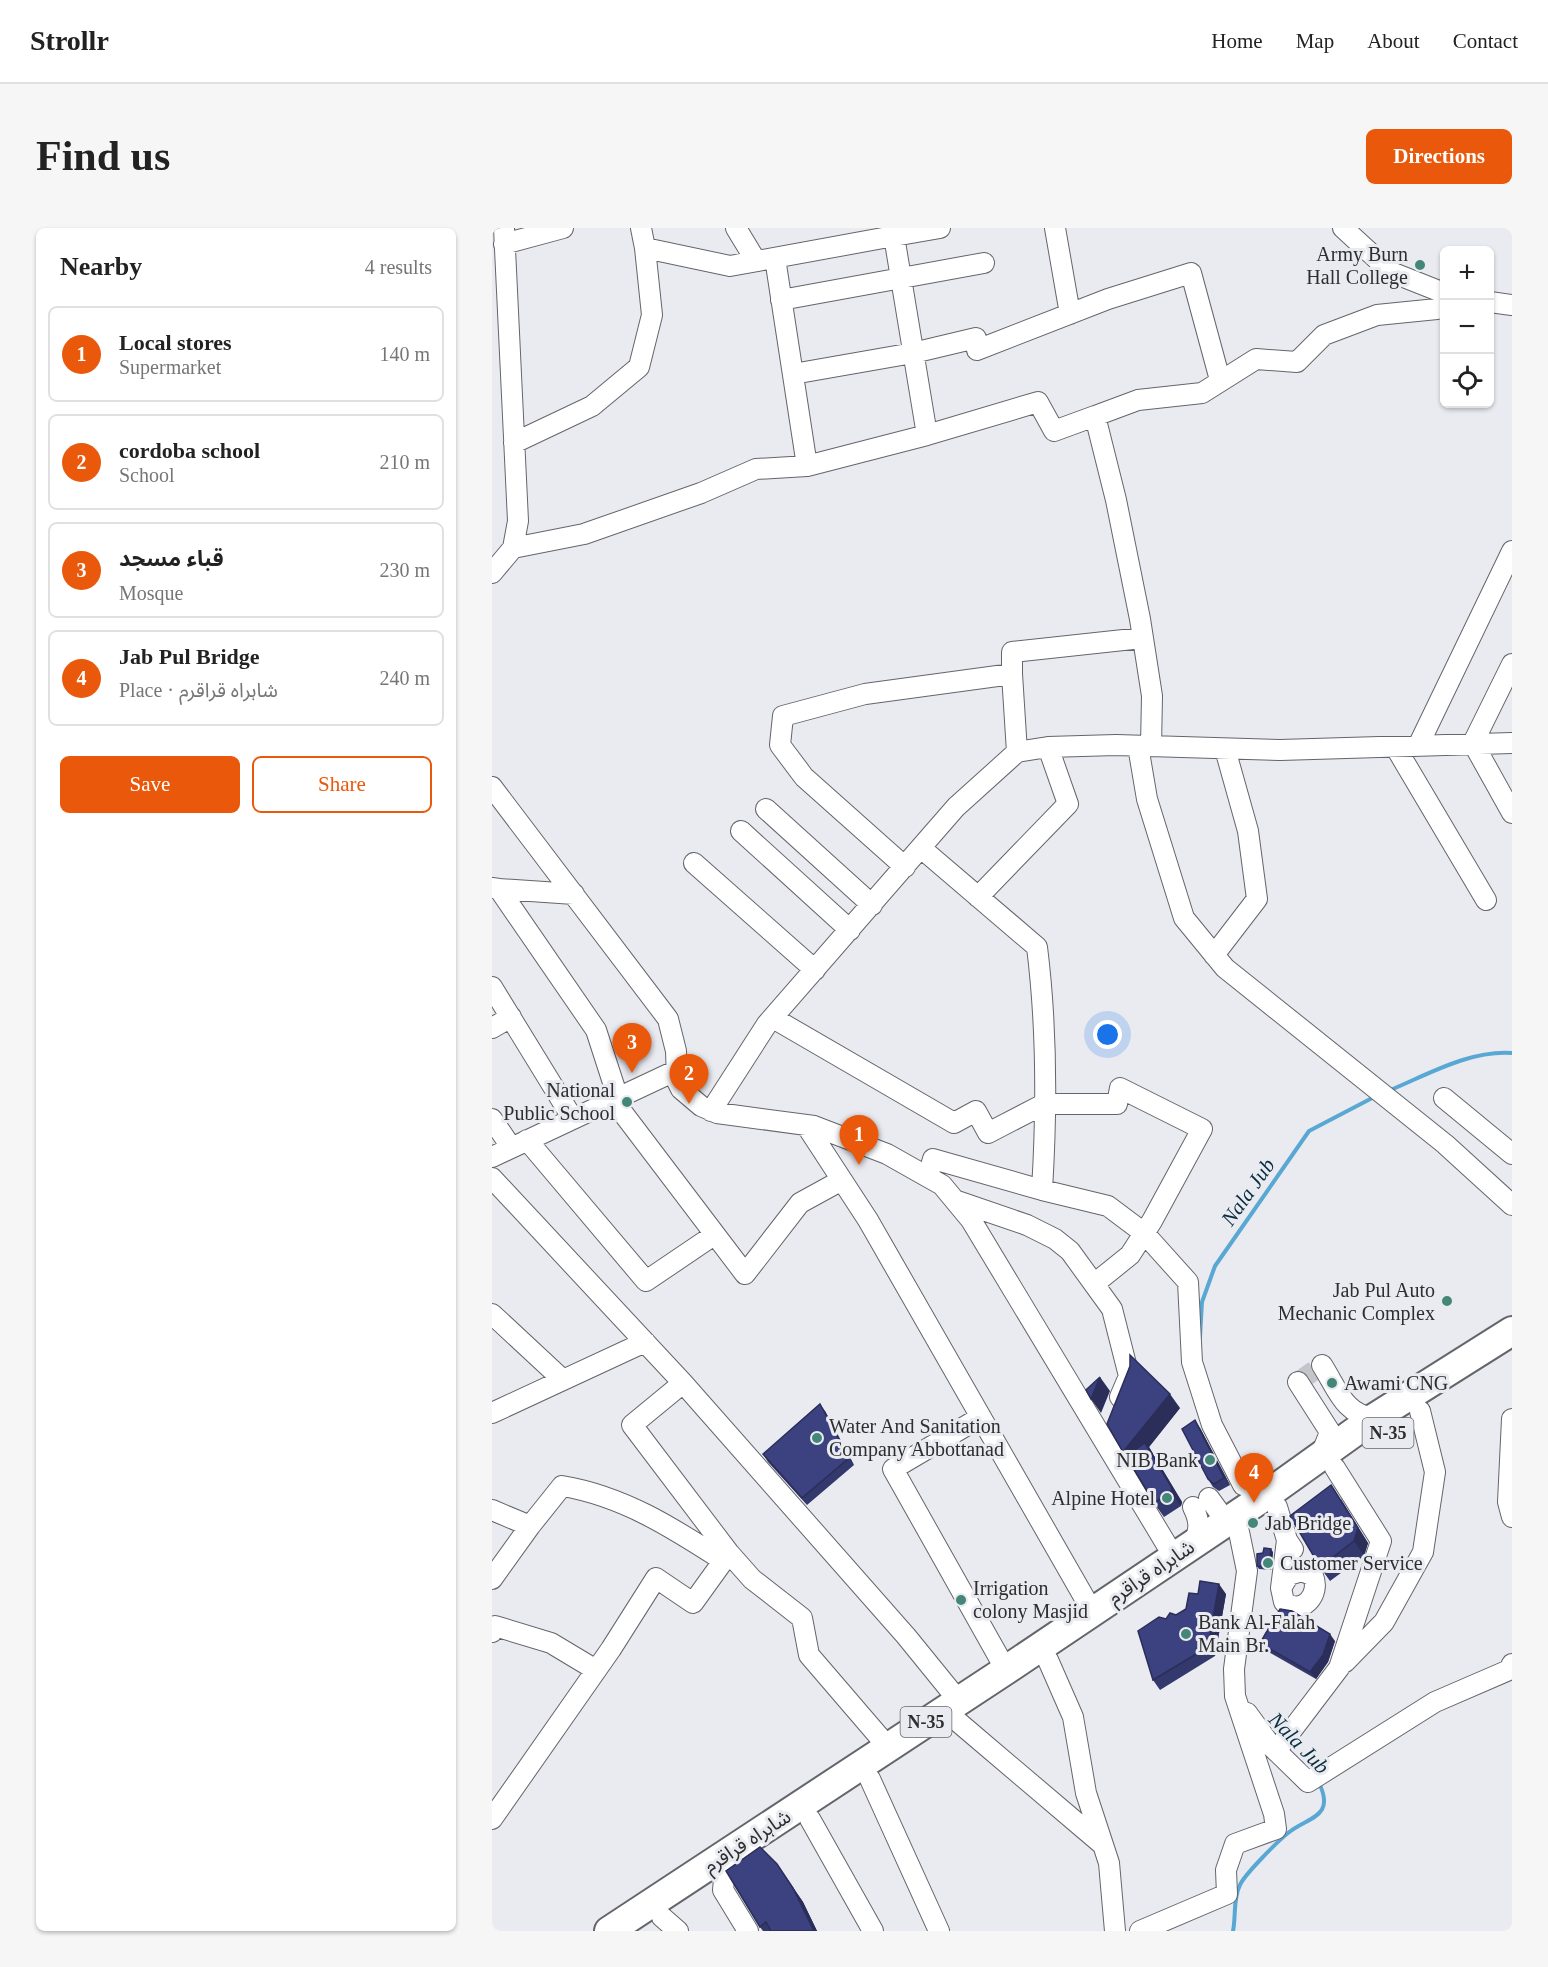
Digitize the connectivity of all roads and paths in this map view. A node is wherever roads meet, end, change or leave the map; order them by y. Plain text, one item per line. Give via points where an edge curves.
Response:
1 (563, 228) edge
2 (641, 228) edge
3 (736, 228) edge
4 (940, 228) edge
5 (1055, 228) edge
6 (1343, 228) edge
7 (893, 232) edge
8 (504, 236) edge
9 (645, 248) junction
10 (766, 260) junction
11 (984, 262) dead end
12 (900, 278) junction
13 (1440, 291) edge
14 (781, 300) junction
15 (1494, 303) edge
16 (1512, 305) edge
17 (1440, 308) edge
18 (1070, 314) junction
19 (913, 353) junction
20 (793, 374) junction
21 (1220, 380) junction
22 (1095, 416) junction
23 (927, 435) junction
24 (514, 443) junction
25 (807, 466) junction
26 (513, 548) junction
27 (1512, 551) edge
28 (492, 573) edge
29 (1142, 638) junction
30 (1512, 664) edge
31 (1012, 674) junction
32 (1473, 743) junction
33 (1512, 743) edge
34 (1145, 746) junction
35 (1418, 746) junction
36 (1048, 747) junction
37 (1396, 748) junction
38 (1225, 749) junction
39 (1017, 752) junction
40 (492, 787) edge
41 (766, 809) dead end
42 (1512, 813) edge
43 (741, 831) dead end
44 (921, 848) junction
45 (694, 863) dead end
46 (905, 867) junction
47 (496, 888) edge
48 (574, 894) junction
49 (978, 897) junction
50 (1486, 900) dead end
51 (872, 905) junction
52 (850, 930) junction
53 (1214, 955) junction
54 (815, 970) junction
55 (492, 987) edge
56 (511, 1017) junction
57 (773, 1018) junction
58 (492, 1028) edge
59 (675, 1071) junction
60 (1444, 1098) dead end
61 (616, 1099) junction
62 (1044, 1104) junction
63 (711, 1112) junction
64 (492, 1119) edge
65 (573, 1119) junction
66 (806, 1125) junction
67 (519, 1144) junction
68 (1512, 1154) edge
69 (492, 1157) edge
70 (928, 1176) junction
71 (492, 1178) edge
72 (842, 1180) junction
73 (1042, 1190) junction
74 (957, 1201) junction
75 (1512, 1205) edge
76 (1144, 1233) junction
77 (714, 1234) junction
78 (1094, 1284) junction
79 (492, 1314) edge
80 (1512, 1331) edge
81 (645, 1342) junction
82 (1495, 1355) edge
83 (1322, 1365) dead end
84 (563, 1380) junction
85 (1298, 1382) dead end
86 (683, 1383) junction
87 (1420, 1411) junction
88 (492, 1413) edge
89 (981, 1417) junction
90 (1374, 1418) junction
91 (1512, 1419) edge
92 (1103, 1440) junction
93 (1328, 1462) junction
94 (492, 1510) edge
95 (1251, 1512) junction
96 (1512, 1517) edge
97 (530, 1526) junction
98 (1287, 1540) junction
99 (1184, 1550) junction
100 (727, 1557) junction
101 (1313, 1576) junction
102 (492, 1579) edge
103 (1281, 1588) junction
104 (1092, 1611) junction
105 (492, 1632) edge
106 (1048, 1660) junction
107 (1512, 1664) edge
108 (1339, 1668) junction
109 (596, 1670) junction
110 (1006, 1670) junction
111 (1235, 1696) junction
112 (957, 1710) junction
113 (888, 1747) junction
114 (1276, 1752) junction
115 (870, 1779) junction
116 (492, 1819) edge
117 (810, 1819) junction
118 (1103, 1845) junction
119 (720, 1883) junction
120 (660, 1926) edge
121 (609, 1931) edge
122 (748, 1931) edge
123 (873, 1931) edge
124 (939, 1931) edge
125 (1115, 1931) edge
126 (1140, 1931) edge

1 - 8 street
2 - 9 street
3 - 10 street
4 - 7 street
5 - 18 street
6 - 13 street via 1391,272
7 - 10 street
7 - 12 street
8 - 24 street
9 - 10 street via 730,266
9 - 24 street via 652,315 639,367 592,406
10 - 14 street
11 - 12 street
12 - 14 street
12 - 19 street
14 - 20 street
15 - 16 street
17 - 21 street via 1377,315 1324,335 1297,362 1256,359
18 - 19 street via 977,350 976,338
18 - 21 street via 1191,273
19 - 20 street
19 - 23 street
20 - 25 street
21 - 22 street via 1202,393 1138,400
22 - 23 street via 1054,431 1038,402
22 - 29 street via 1116,500
23 - 25 street
24 - 26 street via 518,521
25 - 26 street via 756,469 701,493 584,534
26 - 28 street
27 - 35 street
29 - 31 street via 1012,652
29 - 34 street via 1152,696
30 - 32 street
31 - 39 street
31 - 46 street via 865,694 783,716 780,745 804,777
32 - 33 street
32 - 35 street
32 - 42 street
34 - 36 street
34 - 38 street
34 - 53 street via 1146,799 1184,918
35 - 37 street
36 - 39 street
36 - 49 street via 1068,804
37 - 38 street
37 - 50 street
38 - 53 street via 1248,831 1257,899
39 - 44 street via 956,807
40 - 48 street
41 - 51 street
43 - 52 street
44 - 46 street
44 - 49 street
45 - 54 street
46 - 51 street
47 - 48 street
47 - 61 street via 596,1030
48 - 59 street via 668,1018 676,1051
49 - 62 street via 1037,947 1043,999
51 - 52 street
52 - 54 street
53 - 75 street via 1225,968 1445,1144
54 - 57 street
55 - 56 street
56 - 58 street
56 - 65 street
57 - 62 street via 954,1123 976,1111 988,1133
57 - 63 street
59 - 61 street
59 - 63 street via 681,1089
60 - 68 street
61 - 65 street
61 - 77 street
62 - 73 street
62 - 76 street via 1116,1104 1120,1088 1202,1129
63 - 66 street
64 - 67 street
65 - 67 street
66 - 70 street via 887,1154
66 - 72 street
67 - 69 street
67 - 77 street via 646,1281
70 - 73 street via 933,1159
70 - 74 street
71 - 81 street
72 - 77 street via 800,1203 745,1274
72 - 89 street
73 - 76 street via 1108,1206
74 - 78 street via 1055,1239 1070,1251
74 - 92 street
76 - 78 street via 1130,1255
76 - 95 street via 1188,1282 1192,1362 1212,1425
78 - 92 street via 1112,1309 1129,1376
79 - 84 street
80 - 82 highway, شاہراہ قراقرم / N-35
81 - 84 street
81 - 86 street
82 - 87 highway, شاہراہ قراقرم / N-35
82 - 90 highway, شاہراہ قراقرم / N-35
83 - 90 street via 1348,1407 1357,1416
84 - 88 street
85 - 93 street via 1330,1432
86 - 100 street via 632,1425
86 - 112 street via 906,1636
87 - 93 highway, شاہراہ قراقرم / N-35
87 - 108 street via 1435,1472 1423,1552 1384,1622
89 - 104 street
89 - 110 street via 893,1469
90 - 93 highway, شاہراہ قراقرم / N-35
91 - 96 street via 1508,1502
92 - 99 street
93 - 95 highway, شاہراہ قراقرم / N-35
93 - 108 street via 1381,1542
94 - 97 street
95 - 98 street
95 - 99 highway, شاہراہ قراقرم / N-35
95 - 99 street via 1222,1516 1201,1503 1199,1532
95 - 106 highway, شاہراہ قراقرم / N-35
95 - 111 street via 1234,1670
97 - 100 street via 562,1486 591,1491 663,1522
97 - 102 street
98 - 101 street
98 - 103 street
99 - 104 highway, شاہراہ قراقرم / N-35
100 - 109 street via 693,1603 656,1578
100 - 113 street via 802,1618 809,1655
101 - 103 street via 1296,1572 1289,1575
101 - 103 street via 1314,1595 1303,1606 1296,1608 1284,1602
104 - 110 highway, شاہراہ قراقرم / N-35
105 - 109 street via 495,1626 551,1643
106 - 112 highway, شاہراہ قراقرم / N-35
106 - 118 street via 1073,1717 1086,1793
107 - 114 street via 1501,1674 1435,1702 1308,1782
108 - 114 street
109 - 116 street
110 - 112 highway, شاہراہ قراقرم / N-35
111 - 114 street
111 - 126 street via 1276,1829 1235,1844 1226,1870 1227,1894
112 - 113 highway, شاہراہ قراقرم / N-35
112 - 115 highway, شاہراہ قراقرم / N-35
112 - 118 street
113 - 121 highway, شاہراہ قراقرم / N-35
115 - 117 highway, شاہراہ قراقرم / N-35
115 - 124 street
117 - 119 highway, شاہراہ قراقرم / N-35
117 - 123 street
118 - 125 street via 1109,1863
119 - 120 highway, شاہراہ قراقرم / N-35
119 - 122 street

